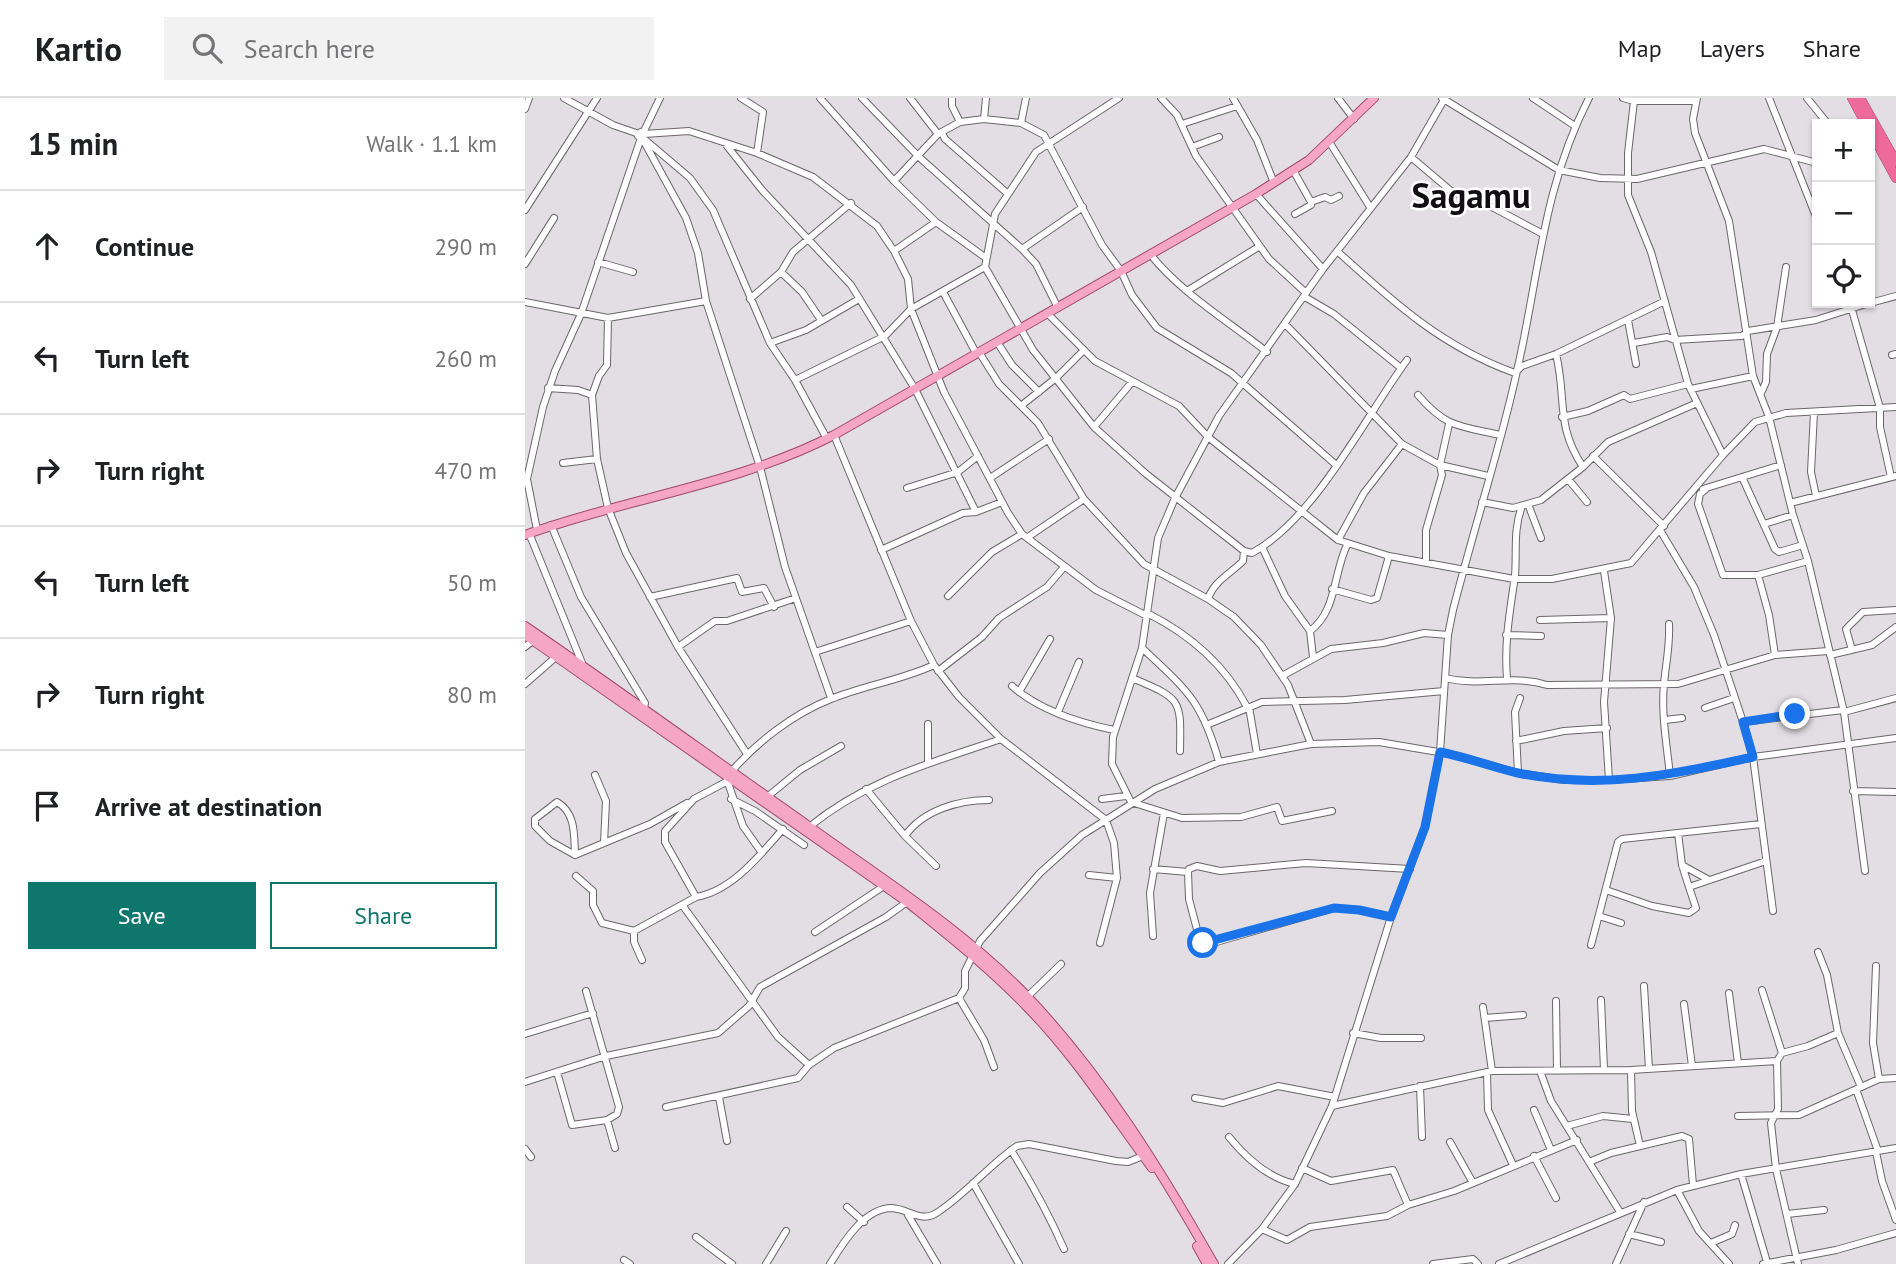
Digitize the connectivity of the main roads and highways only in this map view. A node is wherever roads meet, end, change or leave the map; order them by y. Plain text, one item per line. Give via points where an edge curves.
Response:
1 (1374, 98) edge
2 (1852, 98) edge
3 (1860, 98) edge
4 (1863, 119) edge
5 (1875, 147) edge
6 (1896, 162) edge
7 (1896, 178) edge
8 (530, 533) edge
9 (525, 626) edge
10 (525, 635) edge
11 (728, 777) junction
12 (974, 952) junction
13 (1207, 1264) edge
14 (1214, 1264) edge

1 - 8 main road via 1329,144 1274,183 830,437 760,467
2 - 4 highway
3 - 6 highway
5 - 7 highway
9 - 11 main road via 644,708
10 - 11 main road
11 - 12 main road
11 - 12 main road via 767,797 906,893
12 - 13 main road via 1072,1060 1143,1156
12 - 14 main road via 1027,997 1068,1042 1162,1173

